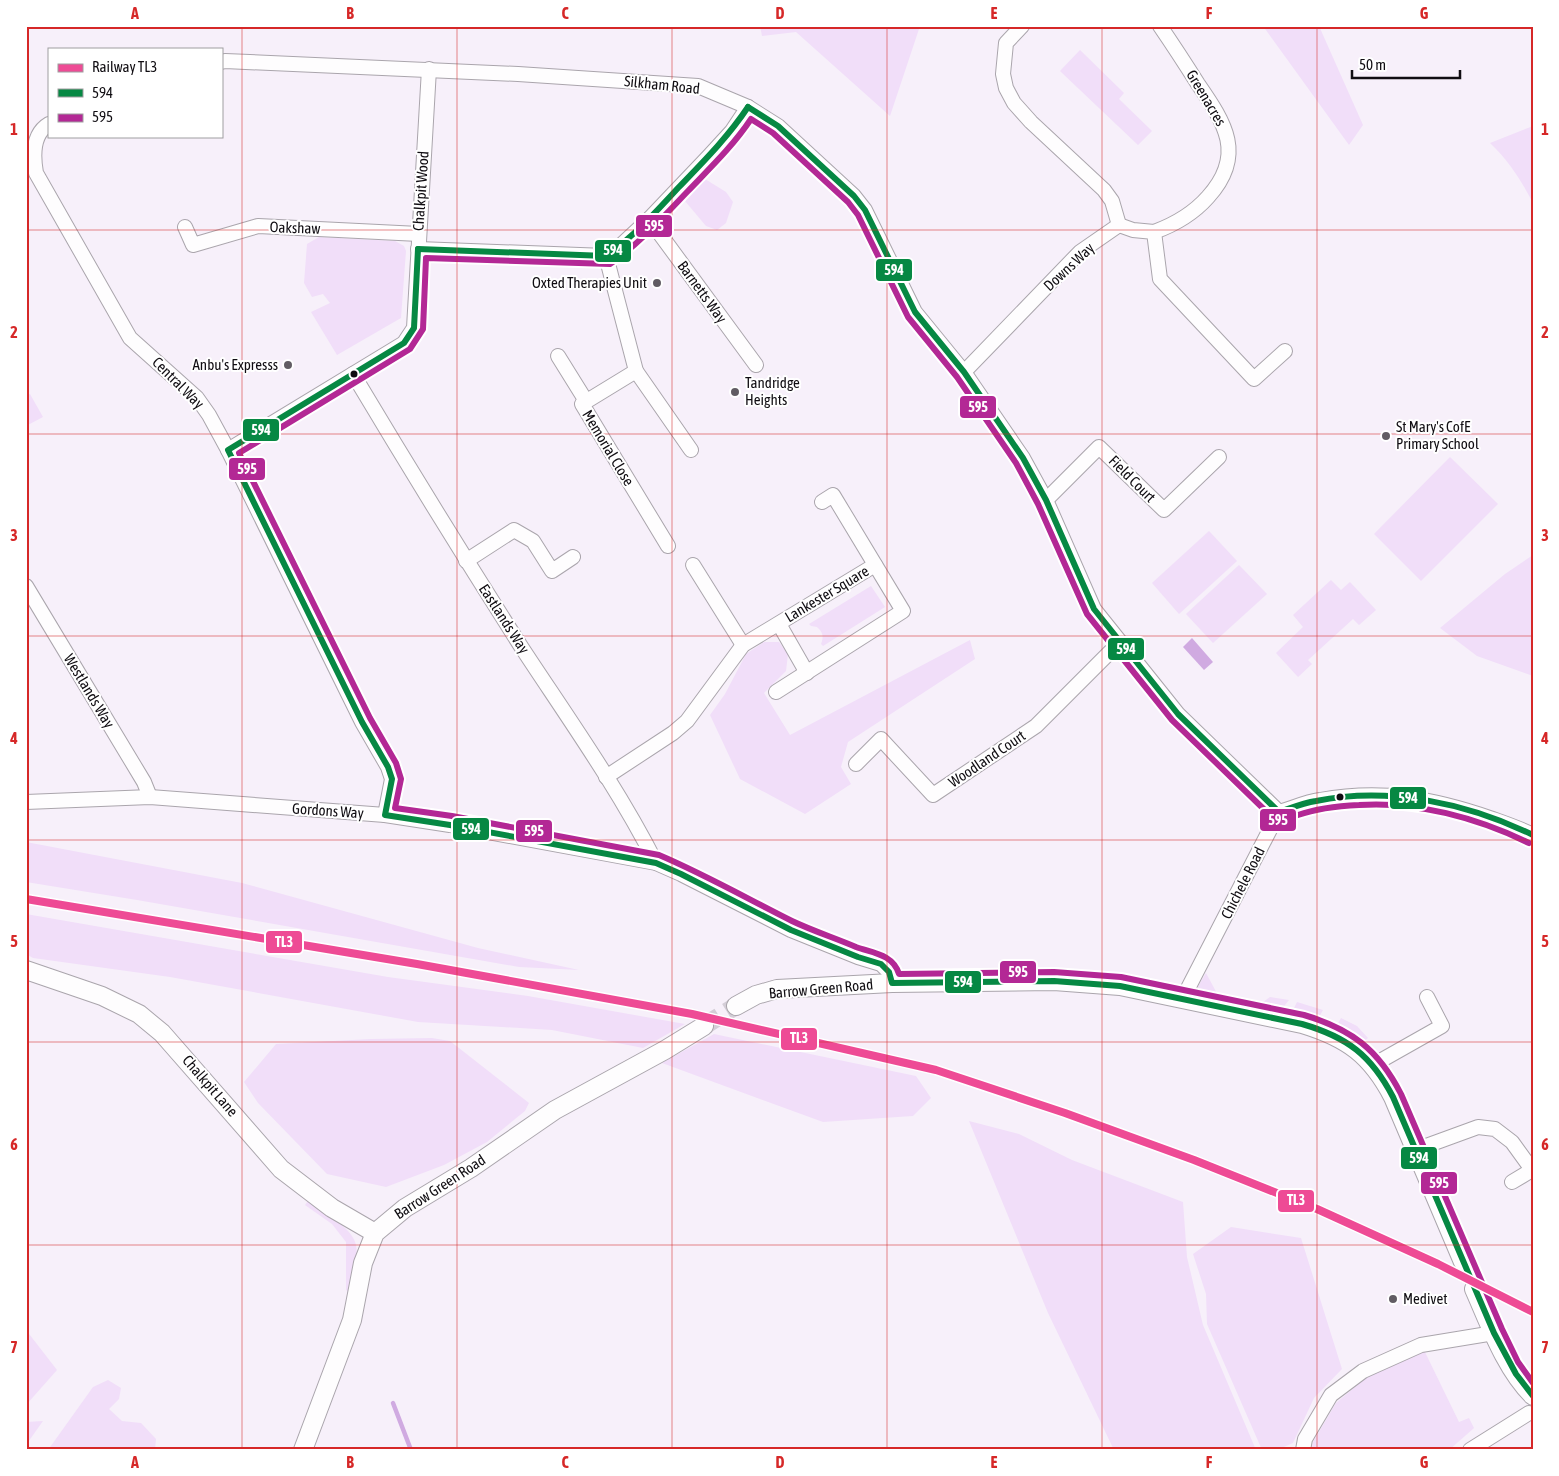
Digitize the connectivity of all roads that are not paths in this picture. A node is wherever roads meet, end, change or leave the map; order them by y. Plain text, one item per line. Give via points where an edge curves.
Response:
1 (1022, 26) edge
2 (1160, 26) edge
3 (222, 62) edge
4 (429, 70) junction
5 (748, 107) junction
6 (48, 124) edge
7 (649, 218) junction
8 (1119, 225) junction
9 (185, 227) dead end
10 (1154, 232) junction
11 (419, 234) junction
12 (418, 250) junction
13 (606, 256) junction
14 (1285, 351) dead end
15 (558, 356) dead end
16 (756, 365) dead end
17 (636, 371) junction
18 (964, 372) junction
19 (352, 374) junction
20 (586, 401) junction
21 (228, 450) junction
22 (690, 450) dead end
23 (1219, 457) dead end
24 (1046, 500) junction
25 (822, 502) dead end
26 (668, 546) dead end
27 (572, 557) dead end
28 (466, 561) junction
29 (693, 565) dead end
30 (875, 565) junction
31 (26, 586) edge
32 (779, 624) junction
33 (1120, 642) junction
34 (743, 645) junction
35 (806, 673) junction
36 (776, 692) dead end
37 (856, 764) dead end
38 (606, 777) junction
39 (150, 797) junction
40 (26, 802) edge
41 (1279, 812) junction
42 (385, 815) junction
43 (1533, 835) edge
44 (656, 863) junction
45 (26, 970) edge
46 (892, 983) junction
47 (1427, 997) dead end
48 (1182, 1000) junction
49 (736, 1006) tunnel mouth
50 (704, 1026) tunnel mouth
51 (1373, 1064) junction
52 (1415, 1150) junction
53 (1533, 1170) edge
54 (1512, 1182) dead end
55 (375, 1233) junction
56 (1463, 1262) tunnel mouth
57 (1474, 1289) tunnel mouth
58 (1494, 1333) junction
59 (1532, 1409) edge
60 (303, 1450) edge
61 (1303, 1450) edge
62 (1470, 1450) edge

1 - 8 street via 1006,43 1003,74 1006,88 1031,122 1104,190 1112,201
2 - 10 street, Greenacres via 1217,112 1229,146 1220,184 1196,210 1173,225
3 - 4 street
4 - 5 street, Silkham Road via 698,86
4 - 11 street, Chalkpit Wood
5 - 7 street via 732,131
5 - 18 street, Silkham Road via 778,126 854,196 865,210 915,312
6 - 21 street, Central Way via 35,143 36,173 130,338 198,398
7 - 13 street
7 - 16 street, Barnetts Way
8 - 10 street
8 - 18 street, Downs Way via 1080,252
9 - 11 street, Oakshaw via 193,245 258,226
10 - 14 street via 1160,279 1254,379
11 - 12 street, Chalkpit Wood
12 - 13 street
12 - 19 street, Chalkpit Wood via 414,328 404,342
13 - 17 street
15 - 20 street
17 - 20 street, Memorial Close
17 - 22 street
18 - 24 street, Silkham Road via 1024,458
19 - 21 street, Chalkpit Wood
19 - 28 street, Eastlands Way
20 - 26 street, Memorial Close via 582,404
21 - 42 street, Central Way via 362,722 388,767 392,779
23 - 24 street, Field Court via 1164,510 1099,447
24 - 33 street, Silkham Road via 1094,609
25 - 30 street, Lankester Square via 833,495
27 - 28 street via 552,571 533,541 514,530
28 - 38 street, Eastlands Way
29 - 34 street
30 - 32 street, Lankester Square
30 - 35 street, Lankester Square via 903,611
31 - 39 street, Westlands Way
32 - 34 street, Lankester Square
32 - 35 street, Lankester Square
33 - 37 street, Woodland Court via 1036,726 933,795 881,739
33 - 41 street, Silkham Road via 1178,714
34 - 38 street, Lankester Square via 687,721
35 - 36 street, Lankester Square
38 - 44 street, Eastlands Way
39 - 40 street, Gordons Way
39 - 42 street, Gordons Way
41 - 43 street via 1319,800 1386,794 1461,808
41 - 48 street, Chichele Road
42 - 44 street, Gordons Way
44 - 46 street, Gordons Way via 791,930 881,964 889,972
45 - 55 street, Chalkpit Lane via 102,996 140,1014 162,1033 282,1169 332,1208
46 - 48 street, Barrow Green Road via 1054,981 1120,986
46 - 49 street, Barrow Green Road via 777,989 756,995
47 - 51 street via 1442,1026
48 - 51 street, Barrow Green Road via 1326,1031 1355,1048
50 - 55 street, Barrow Green Road via 555,1110 471,1168 405,1208
51 - 52 street, Barrow Green Road via 1393,1097
52 - 53 street via 1478,1126 1495,1129 1512,1142
52 - 56 street, Barrow Green Road
53 - 54 street
55 - 60 street, Barrow Green Road via 363,1263 352,1320
57 - 58 street
58 - 59 street via 1526,1389
58 - 61 street via 1421,1345 1363,1371 1331,1395 1305,1439
59 - 62 street

